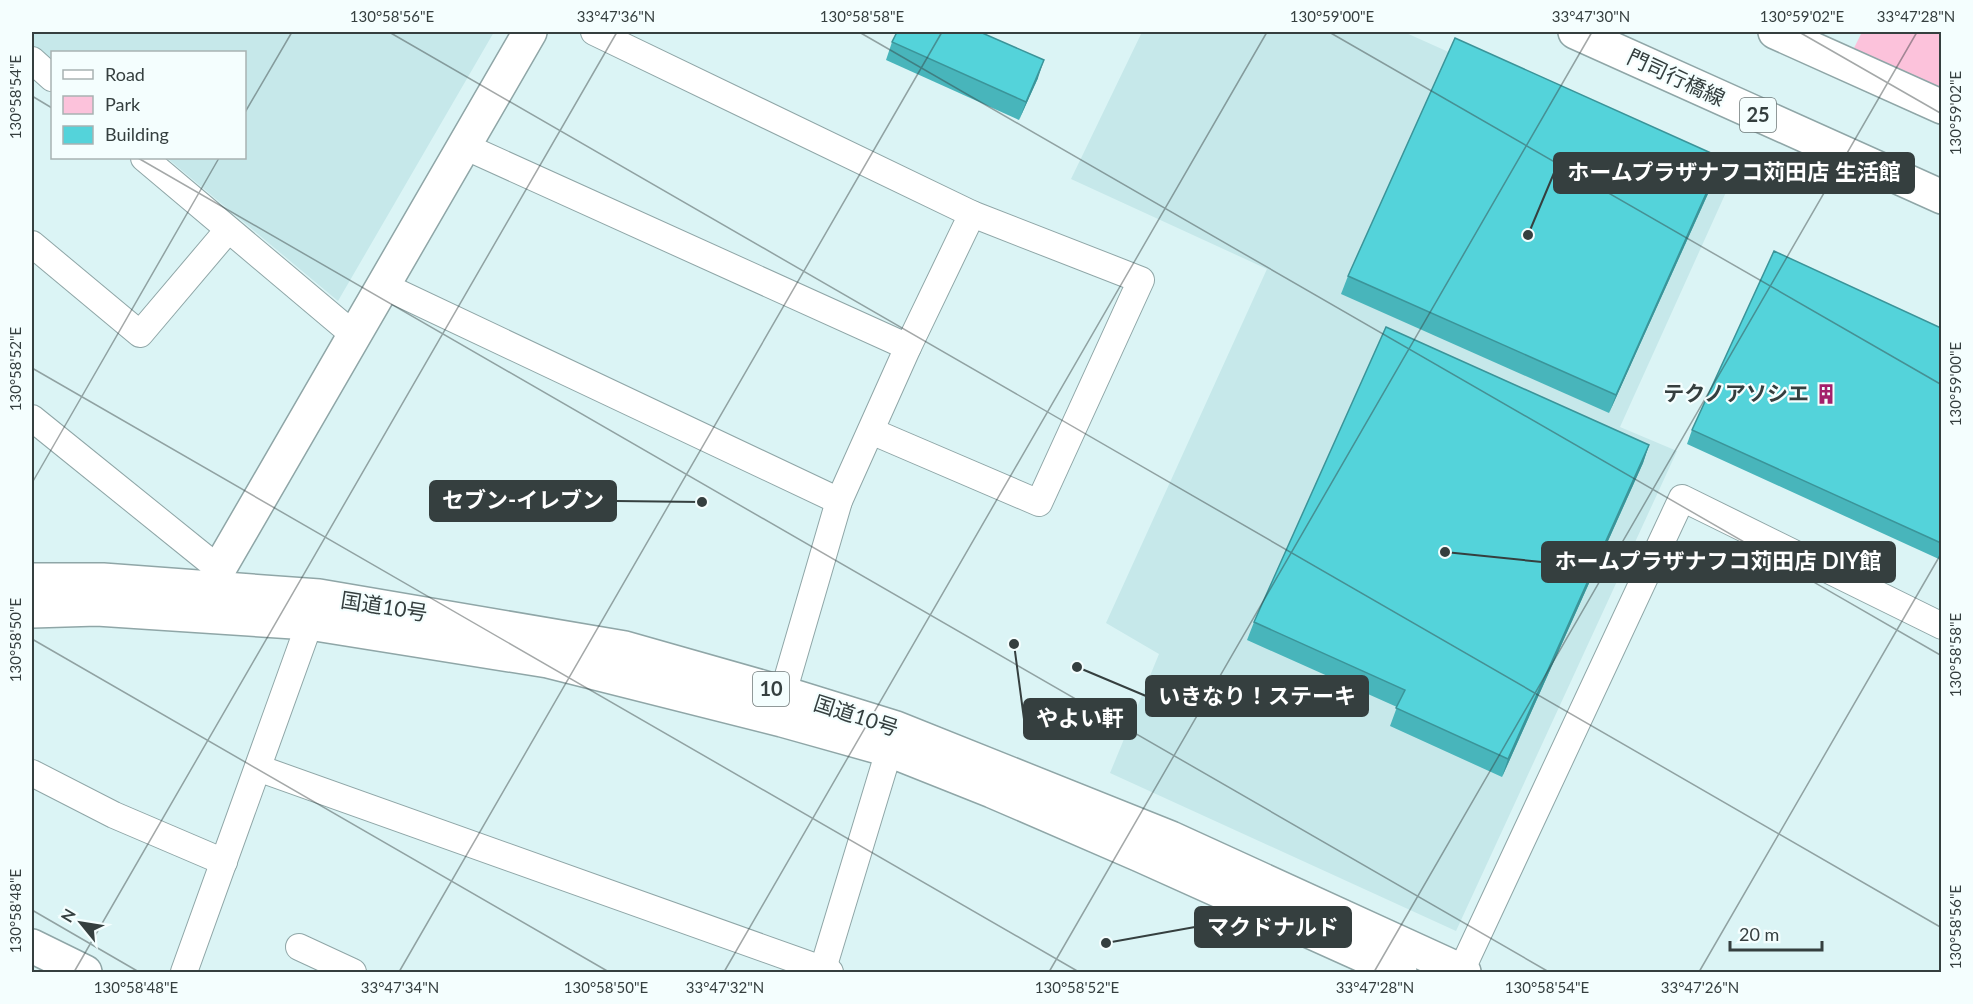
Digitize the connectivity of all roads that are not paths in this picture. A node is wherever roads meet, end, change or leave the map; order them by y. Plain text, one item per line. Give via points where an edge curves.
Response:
1 (530, 32) edge
2 (594, 32) edge
3 (1575, 32) edge
4 (1775, 32) edge
5 (32, 60) edge
6 (51, 77) edge
7 (1941, 107) edge
8 (464, 146) junction
9 (145, 159) edge
10 (1941, 197) edge
11 (972, 214) junction
12 (228, 230) junction
13 (32, 244) edge
14 (382, 285) junction
15 (354, 335) junction
16 (908, 347) junction
17 (32, 418) edge
18 (871, 430) junction
19 (839, 501) junction
20 (216, 578) junction
21 (32, 580) edge
22 (314, 610) junction
23 (32, 611) edge
24 (1941, 626) edge
25 (783, 693) junction
26 (892, 739) junction
27 (258, 768) junction
28 (32, 773) edge
29 (224, 862) junction
30 (32, 946) edge
31 (299, 947) dead end
32 (85, 972) edge
33 (184, 972) edge
34 (353, 972) edge
35 (825, 972) edge
36 (1400, 972) edge
37 (1462, 972) edge

1 - 8 main road
2 - 11 street
3 - 10 main road, 門司行橋線 / 25
4 - 7 main road
5 - 6 street
8 - 14 main road
8 - 16 street
9 - 12 street
11 - 16 street
11 - 18 street via 1141,280 1038,503
12 - 13 street via 141,334
12 - 15 street
14 - 15 main road
14 - 19 street
15 - 20 main road
16 - 18 street
17 - 20 street
18 - 19 street
19 - 25 street
20 - 21 main road, 国道10号 / 10
20 - 22 main road, 国道10号 / 10
22 - 23 main road, 国道10号 / 10
22 - 25 main road, 国道10号 / 10 via 625,648
22 - 26 main road, 国道10号 / 10 via 549,661 782,720
22 - 27 street
24 - 37 street via 1682,498
25 - 26 main road, 国道10号 / 10
26 - 35 street
26 - 36 main road, 国道10号 / 10 via 992,791
26 - 37 main road, 国道10号 / 10 via 1171,838
27 - 29 street
27 - 35 street
28 - 29 street via 114,815
29 - 33 street
30 - 32 main road
31 - 34 street

